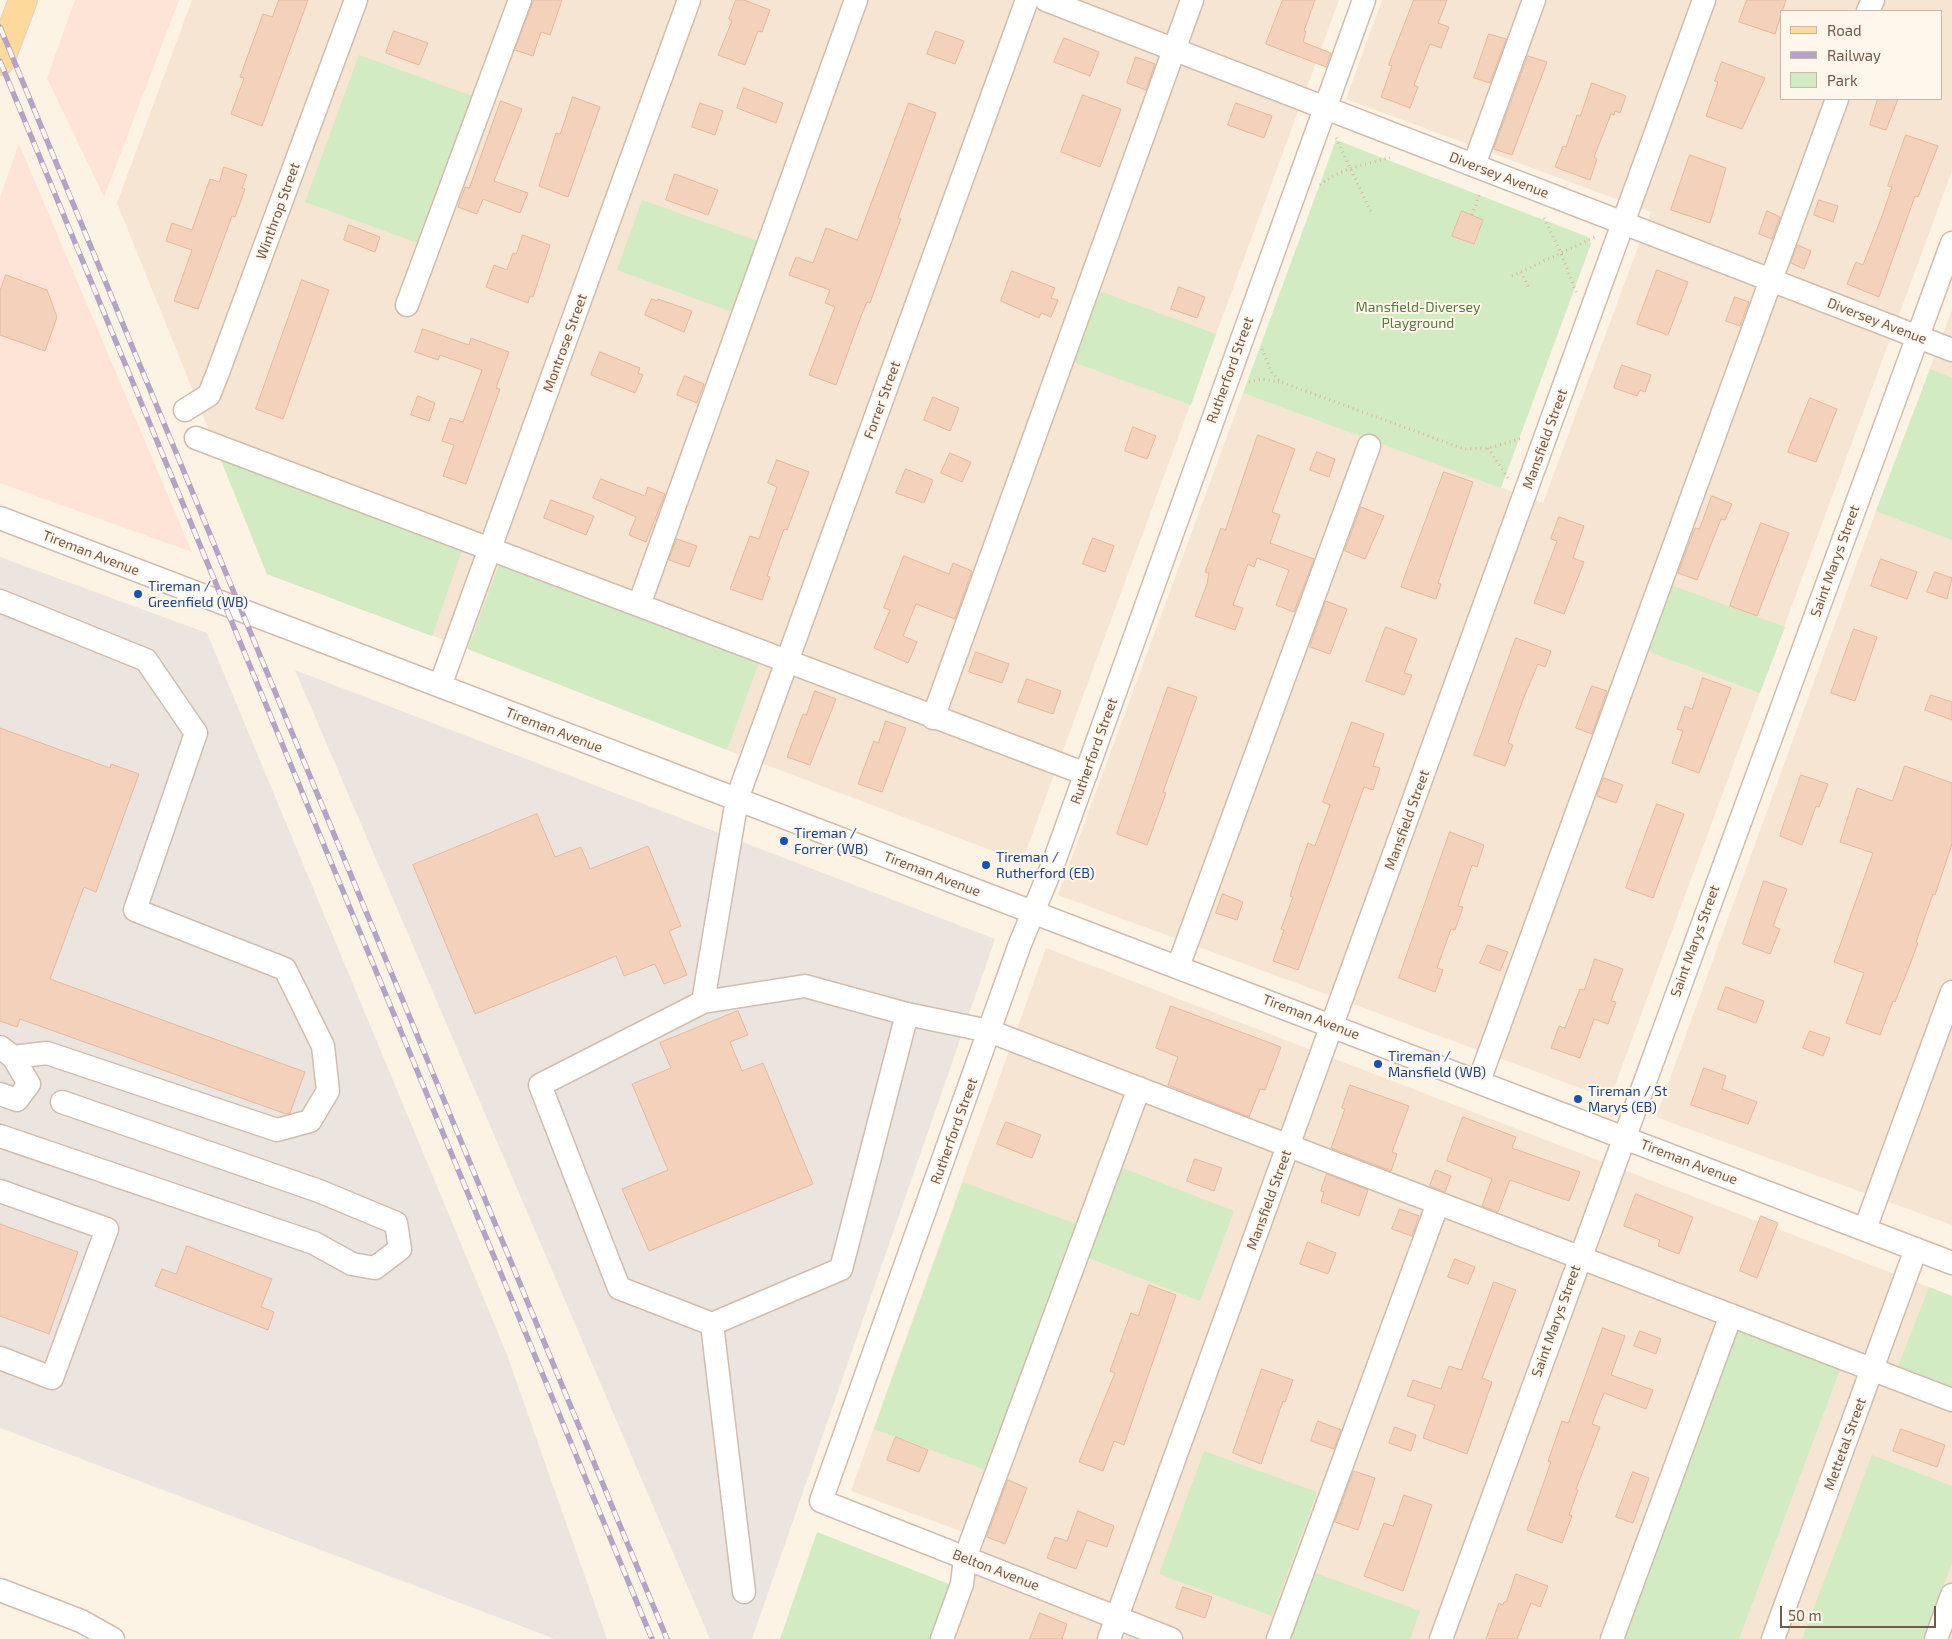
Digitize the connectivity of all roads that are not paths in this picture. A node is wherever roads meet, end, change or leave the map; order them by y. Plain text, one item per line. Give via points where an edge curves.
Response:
1 (22, 0) edge
2 (356, 0) edge
3 (520, 0) edge
4 (690, 0) edge
5 (856, 0) edge
6 (1027, 0) edge
7 (1046, 0) edge
8 (1192, 0) edge
9 (1364, 0) edge
10 (1534, 0) edge
11 (1704, 0) edge
12 (1174, 49) junction
13 (0, 61) edge
14 (1837, 100) edge
15 (1325, 108) junction
16 (1474, 165) junction
17 (1623, 223) junction
18 (1952, 243) edge
19 (1771, 280) junction
20 (407, 305) dead end
21 (1918, 337) junction
22 (1952, 350) edge
23 (185, 410) dead end
24 (196, 438) dead end
25 (1369, 446) dead end
26 (0, 518) edge
27 (490, 549) junction
28 (0, 601) edge
29 (639, 605) junction
30 (787, 661) junction
31 (440, 686) junction
32 (933, 718) junction
33 (1086, 774) junction
34 (737, 799) junction
35 (1034, 912) junction
36 (1178, 967) junction
37 (1952, 992) edge
38 (703, 1002) junction
39 (907, 1014) junction
40 (1332, 1025) junction
41 (990, 1031) junction
42 (6, 1052) edge
43 (1479, 1081) junction
44 (1139, 1088) junction
45 (0, 1094) edge
46 (62, 1102) dead end
47 (0, 1136) edge
48 (1623, 1137) junction
49 (1288, 1146) junction
50 (0, 1191) edge
51 (1438, 1203) junction
52 (1865, 1229) junction
53 (1916, 1249) junction
54 (1579, 1257) junction
55 (1952, 1262) edge
56 (1731, 1315) junction
57 (712, 1324) junction
58 (0, 1358) edge
59 (1872, 1370) junction
60 (1952, 1400) edge
61 (821, 1501) joint
62 (965, 1558) junction
63 (0, 1590) edge
64 (744, 1592) dead end
65 (1952, 1595) edge
66 (1117, 1618) junction
67 (113, 1639) edge
68 (942, 1639) edge
69 (1109, 1639) edge
70 (1172, 1639) edge
71 (1278, 1639) edge
72 (1441, 1639) edge
73 (1612, 1639) edge
74 (1773, 1639) edge
75 (1936, 1639) edge

1 - 13 main road
2 - 23 street, Winthrop Street via 209,395
3 - 20 street
4 - 27 street, Montrose Street
5 - 29 street
6 - 30 street, Forrer Street
7 - 12 street, Diversey Avenue
8 - 12 street
9 - 15 street, Rutherford Street
10 - 16 street
11 - 17 street, Mansfield Street
12 - 15 street, Diversey Avenue
12 - 32 street
14 - 19 street
15 - 16 street, Diversey Avenue
15 - 33 street, Rutherford Street
16 - 17 street, Diversey Avenue
17 - 19 street, Diversey Avenue
17 - 40 street, Mansfield Street
18 - 21 street, Saint Marys Street
19 - 21 street, Diversey Avenue
19 - 43 street
21 - 22 street, Diversey Avenue
21 - 48 street, Saint Marys Street
24 - 27 street
25 - 36 street
26 - 31 street, Tireman Avenue
27 - 29 street
27 - 31 street, Montrose Street
28 - 42 street via 146,660 191,725 196,733 135,910 285,969 323,1046 328,1091 310,1121 277,1130 47,1053
29 - 30 street
30 - 32 street
30 - 34 street, Forrer Street
31 - 34 street, Tireman Avenue
32 - 33 street
33 - 35 street, Rutherford Street
34 - 35 street, Tireman Avenue
34 - 38 street, Forrer Street
35 - 36 street, Tireman Avenue
35 - 41 street, Rutherford Street
36 - 40 street, Tireman Avenue
37 - 52 street
38 - 39 street via 805,986
38 - 57 street via 540,1086 619,1288
39 - 41 street
39 - 57 street via 841,1269
40 - 43 street, Tireman Avenue
40 - 49 street, Mansfield Street
41 - 44 street
41 - 61 street, Rutherford Street
42 - 45 street via 29,1084 17,1100
43 - 48 street, Tireman Avenue
44 - 49 street
44 - 62 street
46 - 47 street via 319,1191 396,1223 400,1249 375,1268 352,1264 314,1243
48 - 52 street, Tireman Avenue
48 - 54 street, Saint Marys Street
49 - 51 street
49 - 66 street, Mansfield Street
50 - 58 street via 107,1229 52,1378
51 - 54 street
51 - 71 street
52 - 53 street, Tireman Avenue
53 - 55 street
53 - 59 street, Mettetal Street
54 - 56 street
54 - 72 street, Saint Marys Street
56 - 59 street
56 - 73 street
57 - 64 street
59 - 60 street
59 - 74 street, Mettetal Street
61 - 62 street, Belton Avenue
62 - 66 street, Belton Avenue
62 - 68 street via 962,1584
63 - 67 street via 81,1621
65 - 75 street
66 - 69 street, Mansfield Street
66 - 70 street, Belton Avenue

